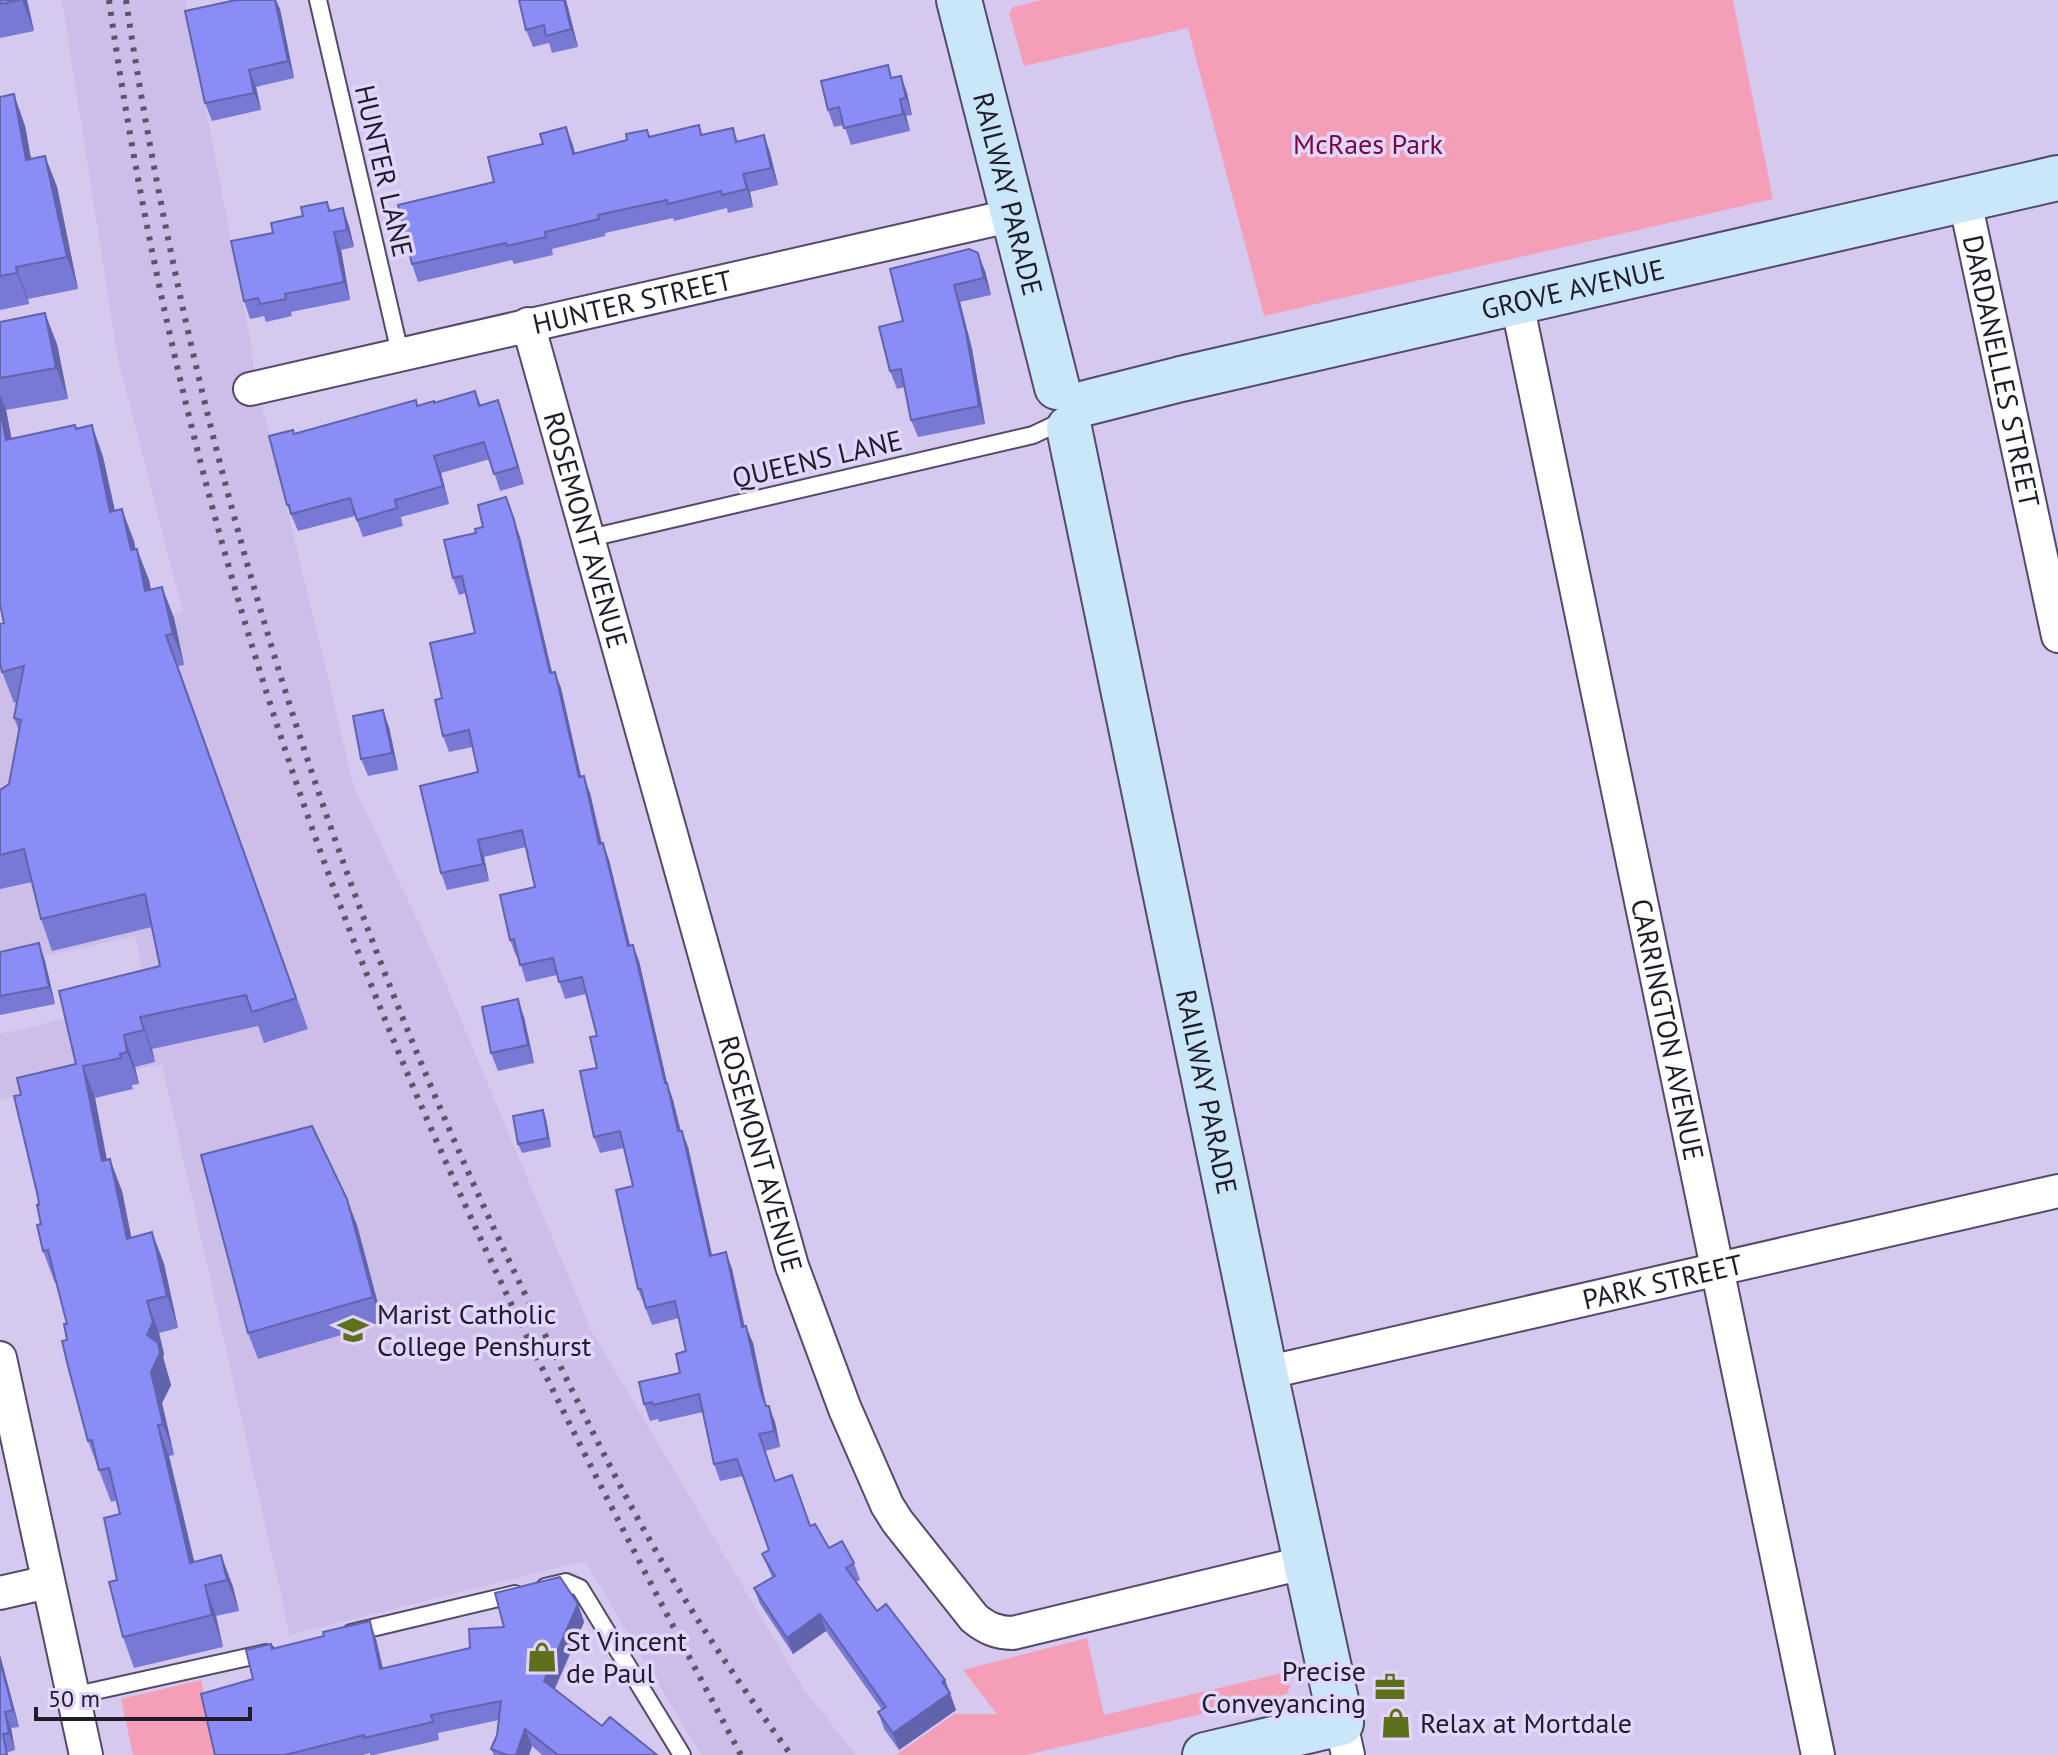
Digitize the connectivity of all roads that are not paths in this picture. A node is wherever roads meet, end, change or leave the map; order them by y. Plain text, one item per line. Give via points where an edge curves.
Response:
1 (318, 0) edge
2 (959, 0) edge
3 (2058, 178) edge
4 (1965, 201) junction
5 (1014, 215) junction
6 (1517, 303) junction
7 (528, 324) junction
8 (400, 353) junction
9 (250, 389) dead end
10 (1067, 411) junction
11 (590, 538) junction
12 (2058, 636) edge
13 (2058, 1191) edge
14 (1718, 1269) junction
15 (0, 1358) edge
16 (1265, 1373) junction
17 (1307, 1562) junction
18 (48, 1582) junction
19 (0, 1593) edge
20 (336, 1637) edge
21 (276, 1650) edge
22 (72, 1696) junction
23 (1345, 1739) edge
24 (86, 1755) edge
25 (682, 1755) edge
26 (1205, 1755) edge
27 (1818, 1755) edge

1 - 8 lane, HUNTER LANE
2 - 5 street, RAILWAY PARADE
3 - 4 street, GROVE AVENUE
4 - 6 street, GROVE AVENUE
4 - 12 street, DARDANELLES STREET
5 - 7 street, HUNTER STREET
5 - 10 street, RAILWAY PARADE
6 - 10 street, GROVE AVENUE via 1181,379
6 - 14 street, CARRINGTON AVENUE
7 - 8 street, HUNTER STREET
7 - 11 street, ROSEMONT AVENUE
8 - 9 street, HUNTER STREET
10 - 11 lane, QUEENS LANE via 1033,435
10 - 16 street, RAILWAY PARADE
11 - 17 street, ROSEMONT AVENUE via 786,1250 845,1409 897,1521 974,1618 1003,1633
13 - 14 street, PARK STREET
14 - 16 street, PARK STREET
14 - 27 street, CARRINGTON AVENUE
15 - 18 street
16 - 17 street, RAILWAY PARADE
17 - 23 street, RAILWAY PARADE
18 - 19 street
18 - 22 street
20 - 25 lane via 571,1582 580,1588
21 - 22 lane
22 - 24 street
23 - 26 street

